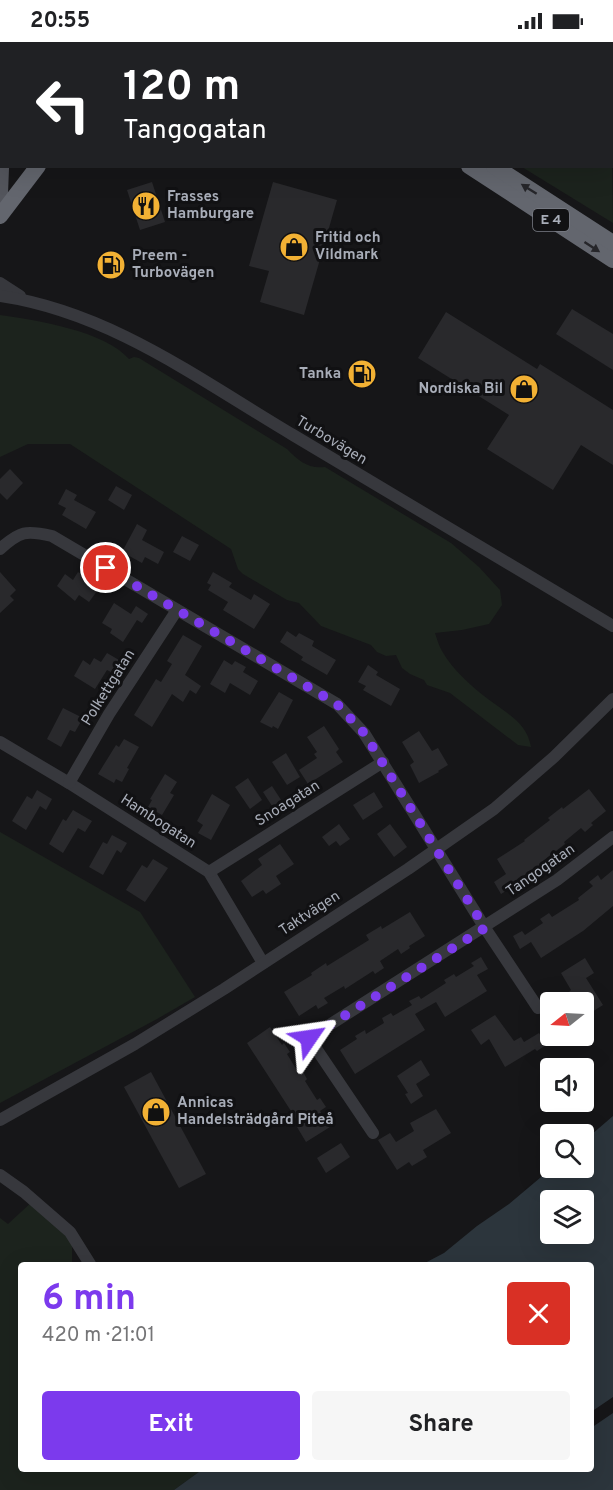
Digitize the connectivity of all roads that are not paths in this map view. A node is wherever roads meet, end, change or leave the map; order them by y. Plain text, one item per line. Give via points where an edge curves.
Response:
1 (36, 168) edge
2 (474, 168) edge
3 (492, 173) edge
4 (0, 179) edge
5 (0, 206) edge
6 (0, 216) edge
7 (613, 243) edge
8 (613, 260) edge
9 (0, 283) edge
10 (0, 296) edge
11 (26, 300) junction
12 (0, 549) edge
13 (177, 610) junction
14 (613, 626) edge
15 (613, 699) edge
16 (0, 742) edge
17 (383, 762) junction
18 (69, 783) junction
19 (613, 837) edge
20 (437, 849) junction
21 (209, 872) junction
22 (485, 928) junction
23 (263, 963) junction
24 (538, 1008) dead end
25 (0, 1120) edge
26 (373, 1133) dead end
27 (0, 1175) edge
28 (89, 1262) edge

1 - 6 highway
2 - 3 highway, E 4
7 -> 3 highway, E 4
3 -> 8 highway, E 4
4 - 5 main road
9 - 11 street, Turbovägen
10 - 11 street, Turbovägen
11 - 14 street, Turbovägen via 99,324 155,350
12 - 13 street via 15,536 31,531 52,536
13 - 17 street via 337,704 364,733
13 - 18 street, Polkettgatan
15 - 20 street, Taktvägen via 494,809
16 - 18 street, Hambogatan
17 - 20 street
17 - 21 street, Snoagatan
18 - 21 street, Hambogatan
19 - 22 street, Tangogatan
20 - 22 street
20 - 23 street, Taktvägen
21 - 23 street, Hambogatan
22 - 24 street
22 - 26 street, Tangogatan via 309,1038
23 - 25 street, Taktvägen via 135,1044
27 - 28 street via 70,1232

